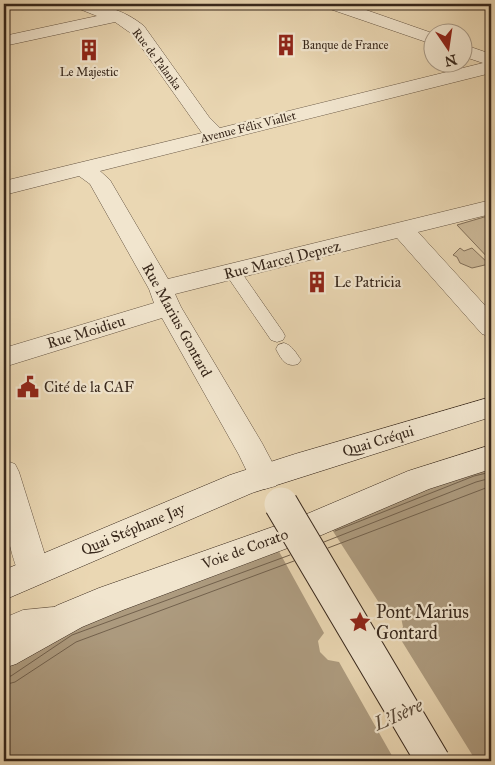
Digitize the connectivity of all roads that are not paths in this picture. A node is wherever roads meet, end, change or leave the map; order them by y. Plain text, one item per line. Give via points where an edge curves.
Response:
1 (82, 4) edge
2 (333, 4) edge
3 (115, 17) junction
4 (422, 35) edge
5 (4, 41) edge
6 (472, 53) edge
7 (491, 60) edge
8 (491, 66) edge
9 (215, 135) junction
10 (84, 168) junction
11 (4, 188) edge
12 (491, 207) edge
13 (403, 230) junction
14 (233, 272) junction
15 (164, 298) junction
16 (491, 328) edge
17 (285, 348) dead end
18 (4, 358) edge
19 (491, 407) edge
20 (491, 456) edge
21 (4, 472) edge
22 (273, 490) junction
23 (34, 570) junction
24 (4, 584) edge
25 (70, 616) junction
26 (4, 628) edge
27 (4, 652) edge
28 (433, 761) edge

1 - 3 street, Rue de Palanka
2 - 4 street
3 - 5 street
3 - 9 street, Rue de Palanka via 138,30
6 - 7 street
8 - 9 street, Avenue Félix Viallet
9 - 10 street, Avenue Félix Viallet
10 - 11 street, Avenue Félix Viallet
10 - 15 street, Rue Marius Gontard via 99,180
12 - 13 street, Rue Marcel Deprez
13 - 14 street, Rue Marcel Deprez
13 - 16 street
14 - 15 street, Rue Marcel Deprez
14 - 17 lane
15 - 18 street, Rue Moidieu
15 - 22 street, Rue Marius Gontard
19 - 22 street, Quai Créqui via 295,466
20 - 25 street, Voie de Corato via 419,480 306,528
21 - 23 street
22 - 23 street, Quai Stéphane Jay via 225,491
22 - 28 street, bridge
23 - 24 street, Quai Stéphane Jay
25 - 26 lane via 23,620
25 - 27 street, Voie de Corato

